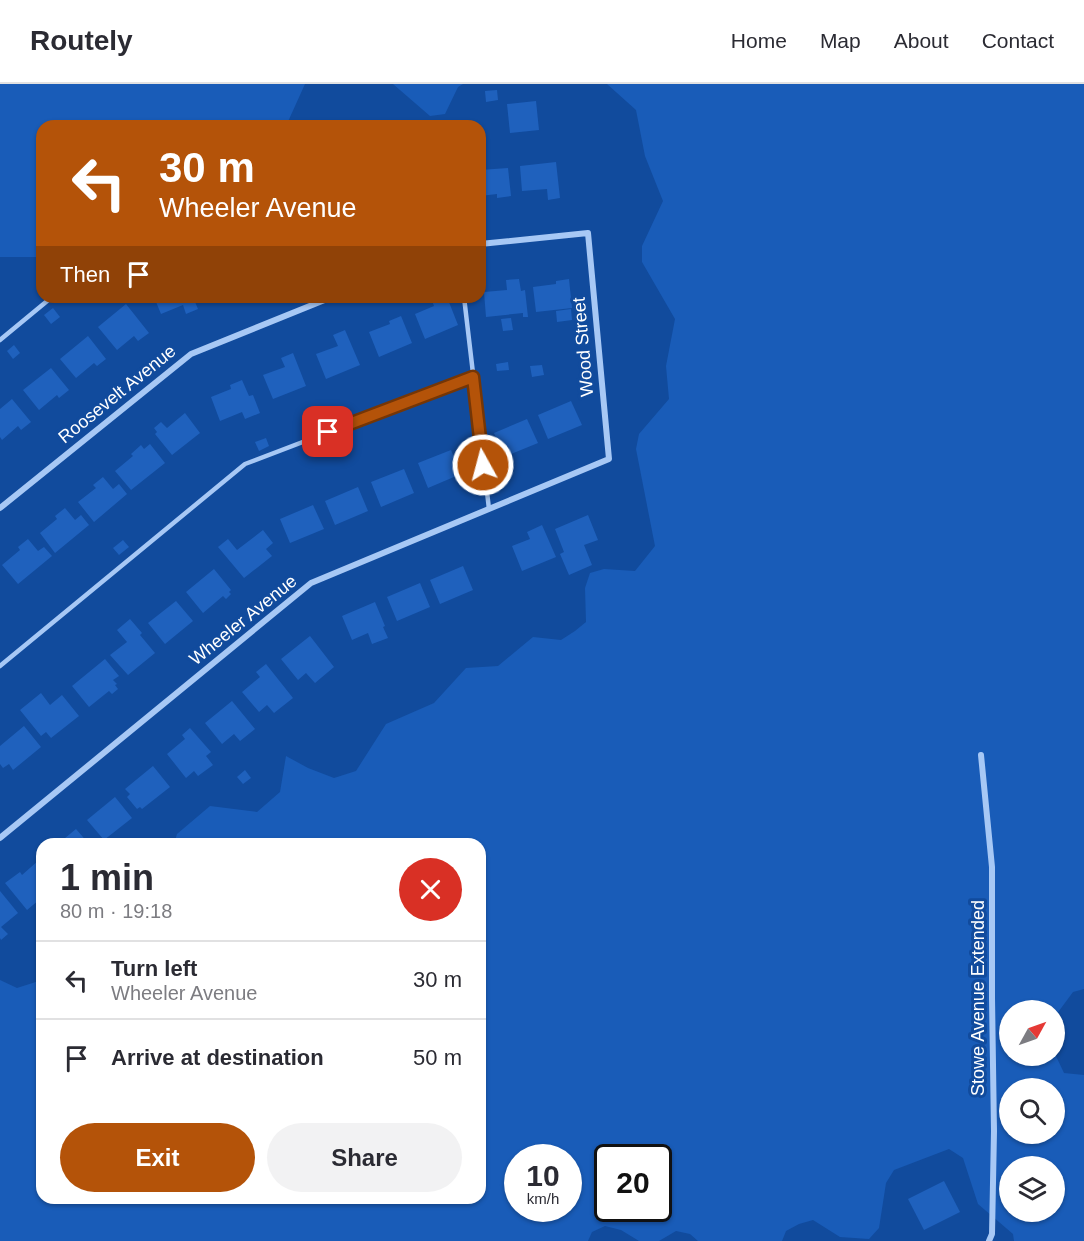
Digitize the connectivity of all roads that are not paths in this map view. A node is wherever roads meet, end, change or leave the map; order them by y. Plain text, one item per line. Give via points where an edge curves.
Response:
1 (486, 243) edge
2 (45, 303) edge
3 (317, 303) edge
4 (465, 303) edge
5 (0, 340) edge
6 (473, 377) junction
7 (609, 459) joint
8 (0, 508) edge
9 (489, 509) junction
10 (0, 666) edge
11 (981, 755) dead end
12 (0, 838) edge
13 (989, 1241) edge

1 - 7 street, Wood Street via 588,233
2 - 5 lane
3 - 8 street, Roosevelt Avenue via 191,354
4 - 6 lane
6 - 9 lane
6 - 10 lane via 245,464
7 - 9 street, Wheeler Avenue
9 - 12 street, Wheeler Avenue via 311,583
11 - 13 street, Stowe Avenue Extended via 992,867 994,1131

